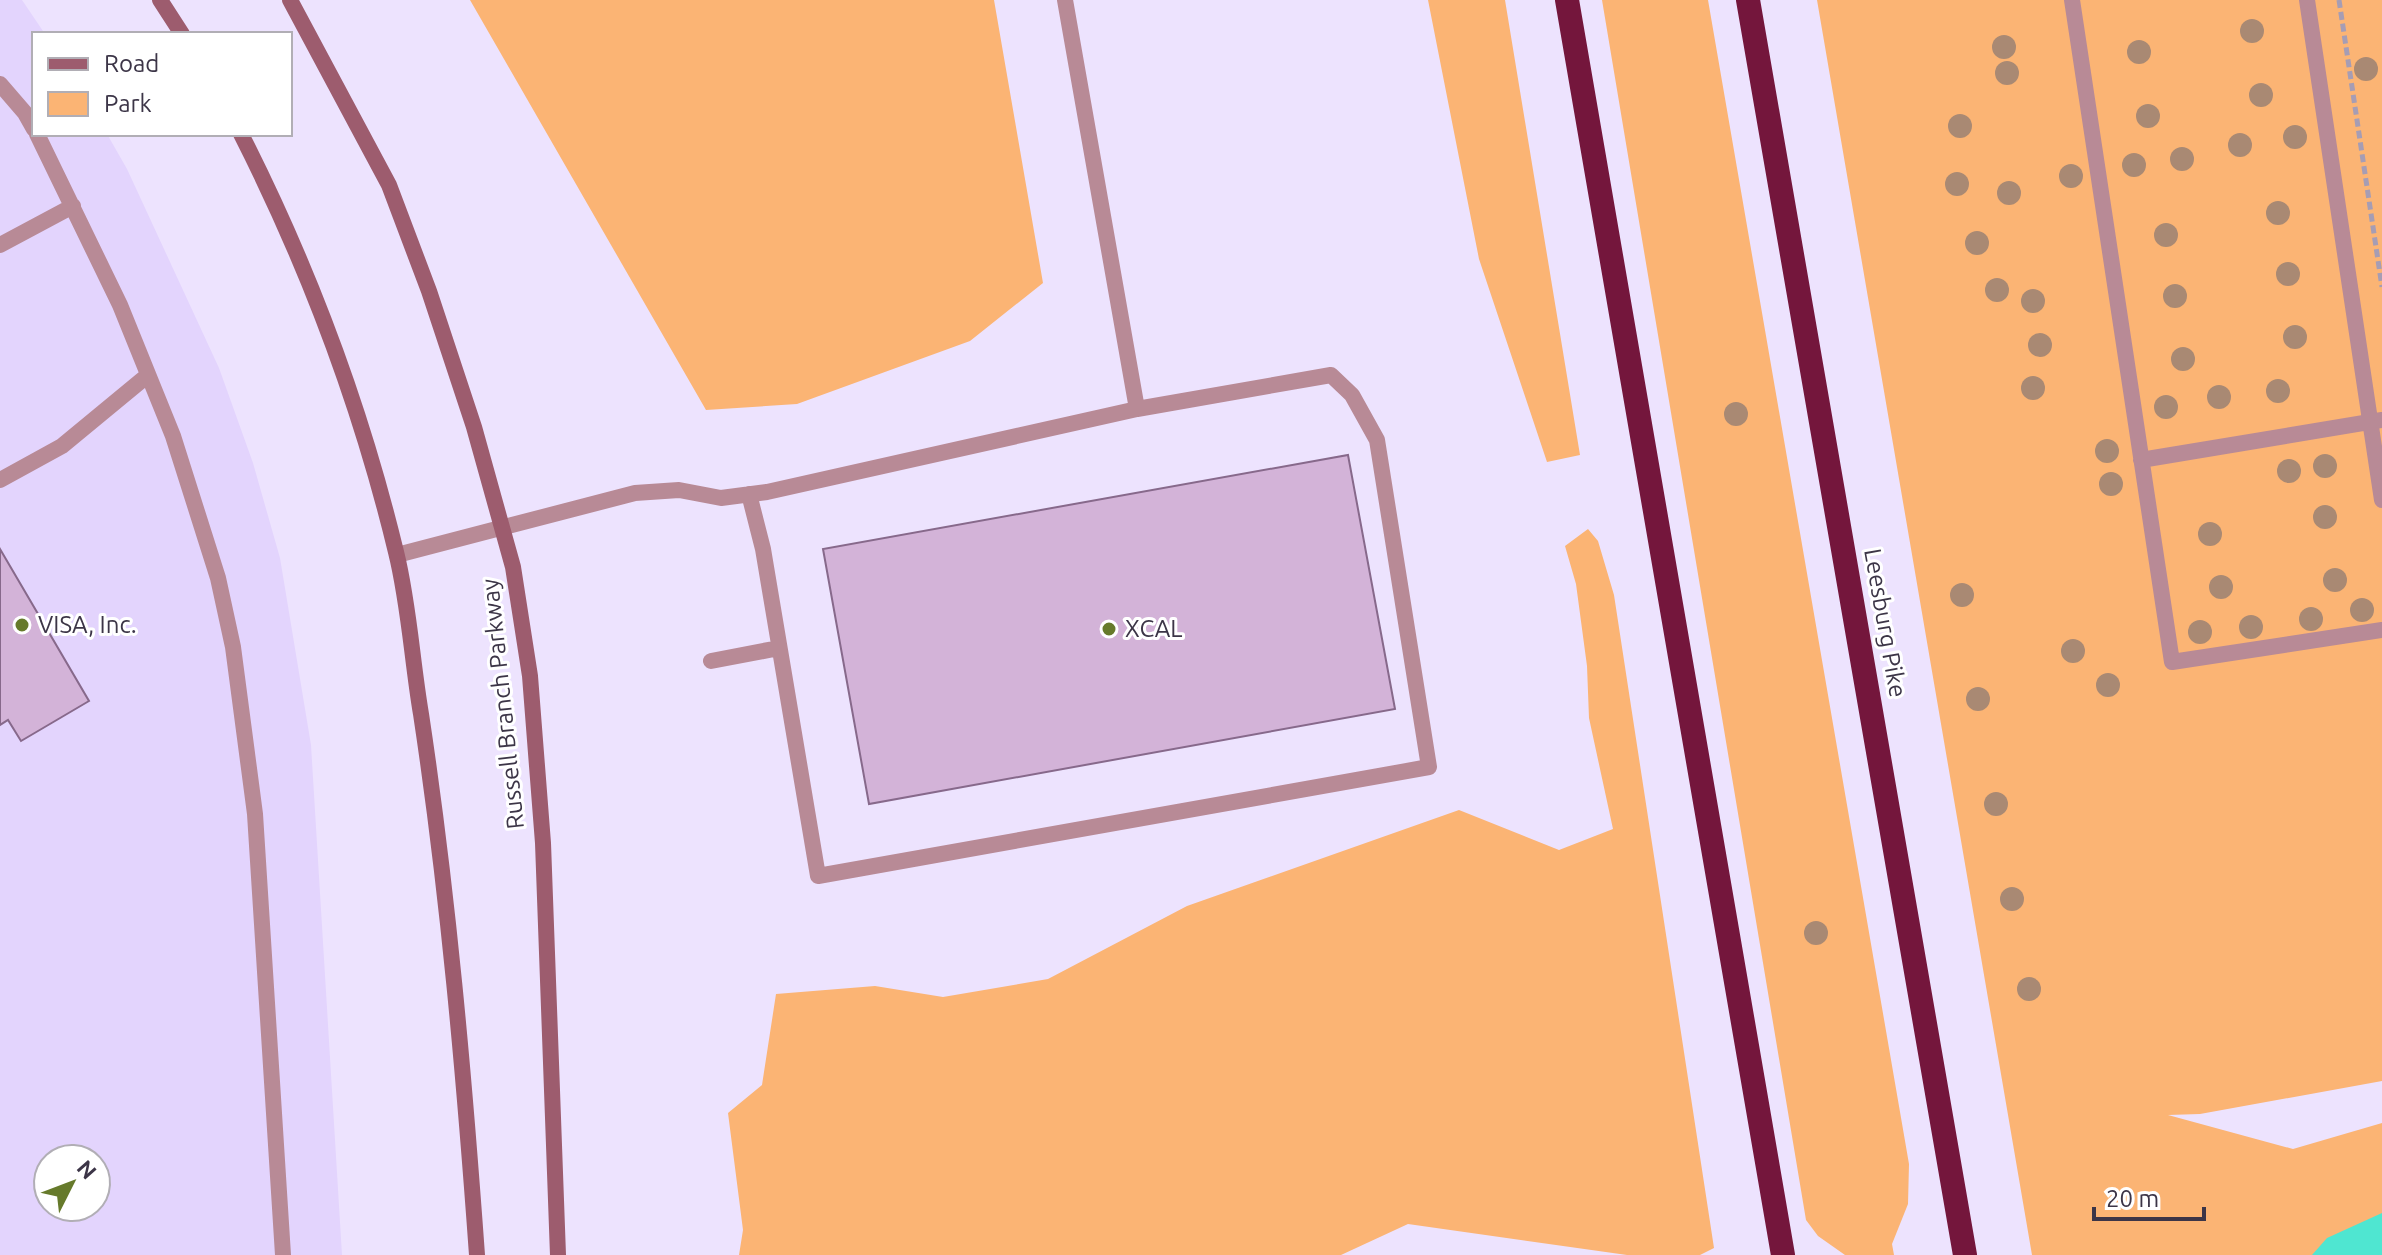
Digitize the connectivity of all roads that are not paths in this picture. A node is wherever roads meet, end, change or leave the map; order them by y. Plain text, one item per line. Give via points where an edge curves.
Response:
1 (160, 0) edge
2 (290, 0) edge
3 (1065, 0) edge
4 (1567, 0) edge
5 (1748, 0) edge
6 (2072, 0) edge
7 (2307, 0) edge
8 (181, 32) edge
9 (0, 84) edge
10 (32, 126) edge
11 (37, 136) edge
12 (242, 136) edge
13 (73, 206) junction
14 (0, 245) edge
15 (148, 375) junction
16 (1137, 409) junction
17 (2376, 421) edge
18 (2141, 460) junction
19 (0, 480) edge
20 (749, 494) junction
21 (2382, 500) edge
22 (502, 530) junction
23 (397, 555) junction
24 (2382, 630) edge
25 (779, 648) junction
26 (711, 661) dead end
27 (283, 1255) edge
28 (477, 1255) edge
29 (558, 1255) edge
30 (1783, 1255) edge
31 (1965, 1255) edge

1 - 8 main road
2 - 22 main road, Russell Branch Parkway via 389,185 474,427
3 - 16 lane
4 - 30 highway
5 - 31 highway, Leesburg Pike
6 - 18 lane
7 - 17 lane
9 - 10 lane
11 - 13 lane
12 - 23 main road via 321,307 355,403
13 - 14 lane
13 - 15 lane
15 - 19 lane via 62,446
15 - 27 lane via 218,578 233,647 255,814
16 - 20 lane
16 - 25 lane via 1331,375 1352,395 1377,440 1429,767 818,876
17 - 18 lane
17 - 21 lane
18 - 24 lane via 2172,662
20 - 22 lane via 721,498 679,490 635,493
20 - 25 lane
22 - 23 lane
22 - 29 main road, Russell Branch Parkway via 513,567 533,721 544,859
23 - 28 main road via 432,789
25 - 26 lane

